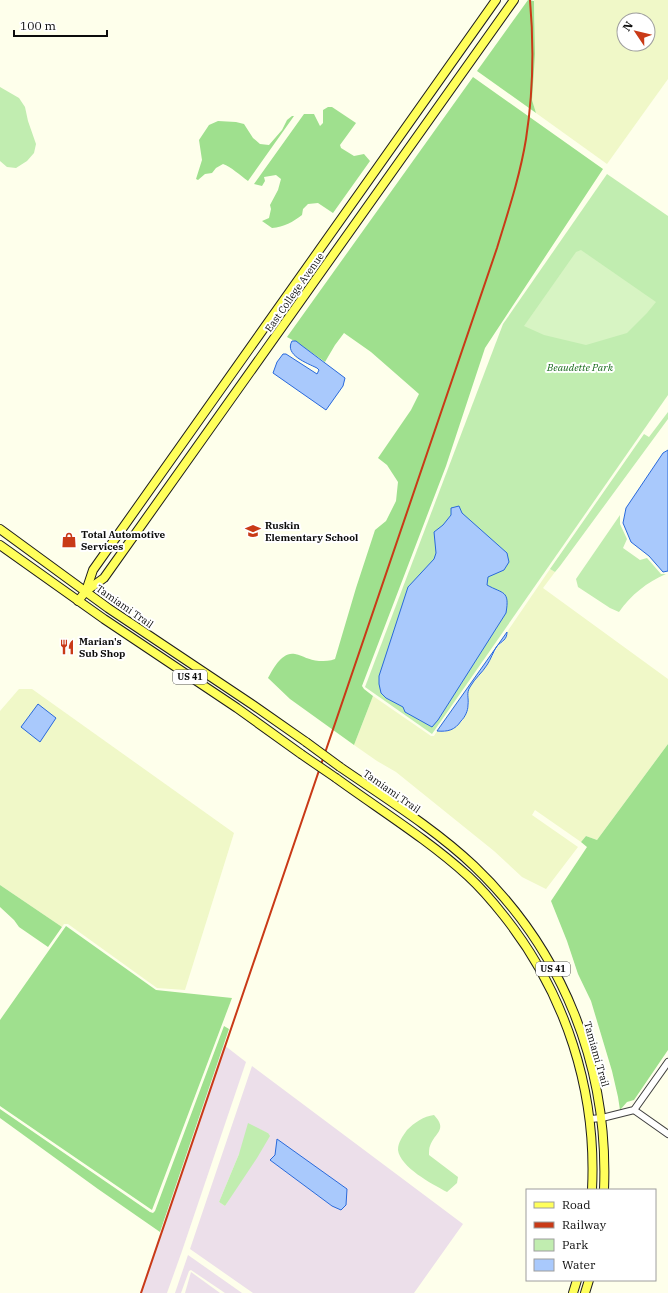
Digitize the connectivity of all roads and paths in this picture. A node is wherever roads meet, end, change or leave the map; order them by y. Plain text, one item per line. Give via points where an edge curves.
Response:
1 (496, 0) edge
2 (514, 0) edge
3 (370, 178) junction
4 (388, 178) junction
5 (1, 531) edge
6 (0, 545) edge
7 (86, 591) junction
8 (78, 601) junction
9 (668, 1062) edge
10 (634, 1110) junction
11 (602, 1118) junction
12 (590, 1119) junction
13 (668, 1134) edge
14 (592, 1189) edge
15 (604, 1189) edge
16 (577, 1281) edge
17 (590, 1281) edge
18 (573, 1293) edge
19 (585, 1293) edge

1 - 3 main road, East College Avenue
2 - 4 main road, East College Avenue
3 - 4 main road via 380,182
3 - 7 main road, East College Avenue via 92,570
4 - 7 main road, East College Avenue via 104,578
5 - 7 main road, Tamiami Trail / US 41
6 - 8 main road, Tamiami Trail / US 41
7 - 8 main road, East College Avenue
7 - 11 main road, Tamiami Trail / US 41, bridge via 306,742 454,848 492,884 539,943 565,990 592,1065
8 - 12 main road, Tamiami Trail / US 41, bridge via 231,704 427,843 483,891 515,930 540,968 561,1010 581,1070
9 - 10 street
10 - 11 street
10 - 13 street
11 - 12 street
11 - 15 main road, Tamiami Trail / US 41
12 - 14 main road, Tamiami Trail / US 41
16 - 18 main road
17 - 19 main road

